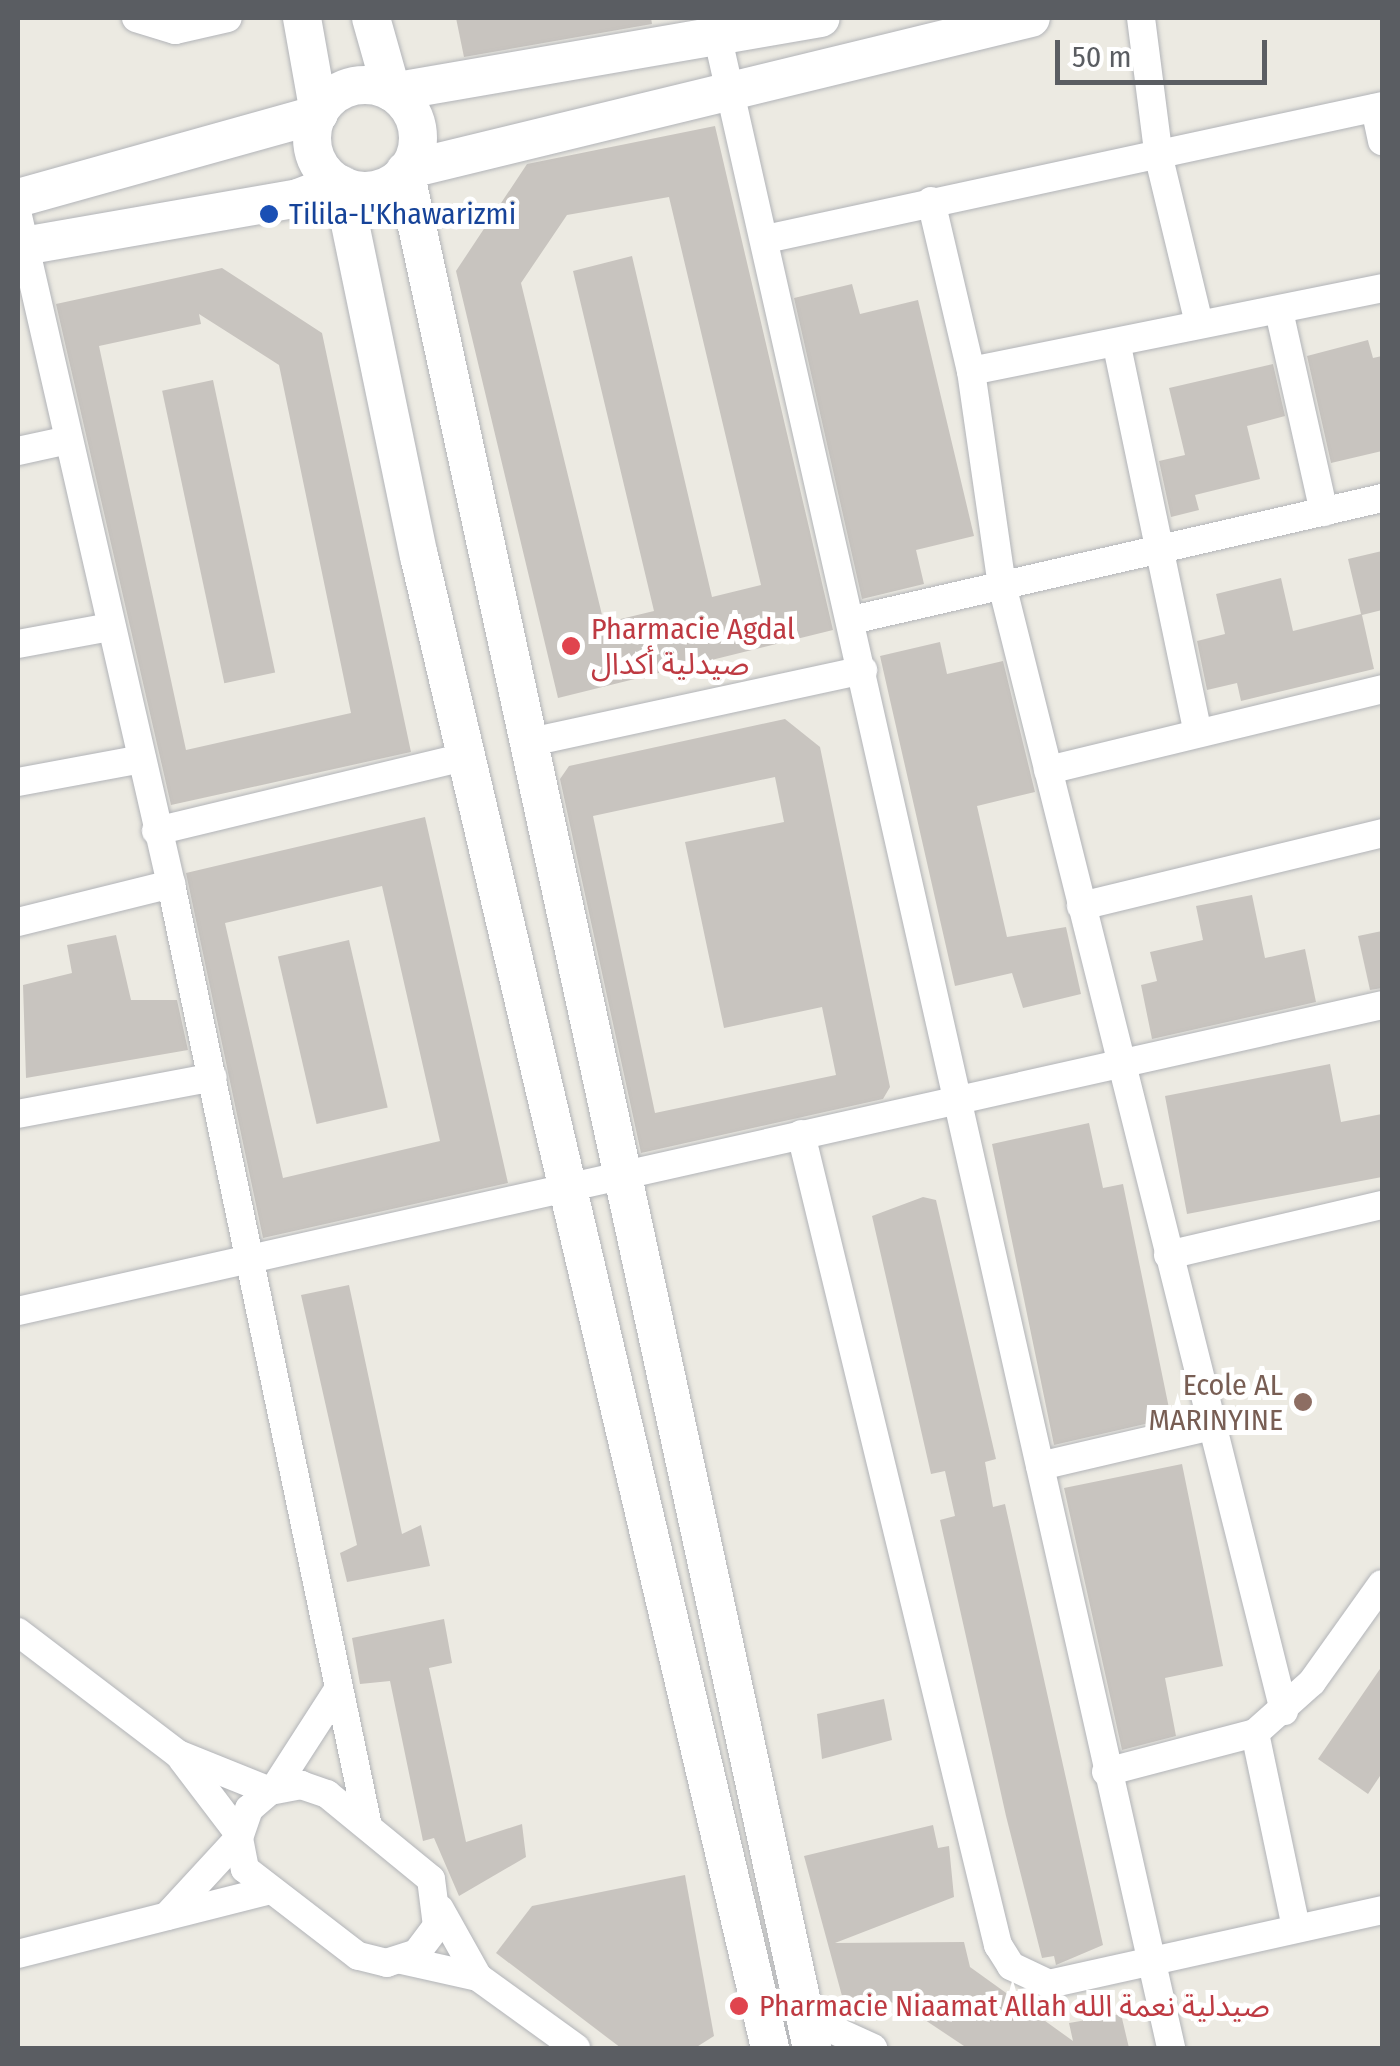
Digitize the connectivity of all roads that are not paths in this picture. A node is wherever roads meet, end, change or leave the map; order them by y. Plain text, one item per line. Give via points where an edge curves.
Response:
1 (136, 18) edge
2 (228, 18) edge
3 (302, 18) edge
4 (371, 18) edge
5 (821, 18) edge
6 (1030, 18) edge
7 (1141, 18) edge
8 (716, 29) edge
9 (730, 86) junction
10 (392, 92) junction
11 (1379, 107) edge
12 (318, 113) junction
13 (1382, 141) edge
14 (1159, 158) junction
15 (406, 171) junction
16 (339, 184) junction
17 (18, 198) edge
18 (930, 201) junction
19 (20, 236) edge
20 (766, 239) junction
21 (1382, 288) edge
22 (1279, 311) junction
23 (1199, 323) junction
24 (1117, 346) junction
25 (972, 372) junction
26 (68, 440) junction
27 (18, 451) edge
28 (1382, 498) edge
29 (1324, 512) junction
30 (1156, 550) junction
31 (1002, 585) junction
32 (852, 620) junction
33 (110, 627) junction
34 (18, 644) edge
35 (863, 670) junction
36 (1382, 689) edge
37 (1198, 732) junction
38 (526, 743) junction
39 (466, 757) junction
40 (142, 759) junction
41 (1048, 770) junction
42 (18, 782) edge
43 (156, 830) junction
44 (1382, 833) edge
45 (171, 884) junction
46 (1081, 906) junction
47 (18, 922) edge
48 (1382, 1005) edge
49 (1120, 1062) junction
50 (212, 1077) junction
51 (956, 1096) junction
52 (18, 1114) edge
53 (801, 1134) junction
54 (616, 1176) junction
55 (573, 1187) junction
56 (1382, 1205) edge
57 (1168, 1255) junction
58 (251, 1259) junction
59 (18, 1310) edge
60 (1212, 1426) junction
61 (1040, 1466) junction
62 (1382, 1584) edge
63 (18, 1632) edge
64 (340, 1688) junction
65 (1284, 1712) junction
66 (1254, 1733) junction
67 (178, 1754) junction
68 (1106, 1772) junction
69 (272, 1790) junction
70 (368, 1826) junction
71 (239, 1836) junction
72 (267, 1891) junction
73 (440, 1909) junction
74 (1382, 1910) edge
75 (166, 1917) junction
76 (1296, 1928) junction
77 (18, 1954) edge
78 (402, 1960) junction
79 (1152, 1964) junction
80 (478, 1977) junction
81 (808, 2033) edge
82 (576, 2048) edge
83 (770, 2048) edge
84 (873, 2048) edge
85 (1170, 2048) edge

1 - 2 street via 175,30
3 - 12 street
4 - 10 street
5 - 8 street
6 - 9 street
7 - 14 street
8 - 9 street
8 - 10 street
9 - 15 street
9 - 20 street
10 - 12 street via 343,90
10 - 15 street via 417,128
11 - 13 street
11 - 14 street
12 - 16 street via 314,152
12 - 17 street
14 - 18 street
14 - 23 street
15 - 16 street via 376,190
15 - 38 street
16 - 19 street via 298,198
16 - 39 street
18 - 20 street
18 - 25 street
19 - 26 street
20 - 32 street
21 - 22 street
22 - 23 street
22 - 29 street
23 - 24 street
24 - 25 street
24 - 30 street
25 - 31 street
26 - 27 street
26 - 33 street
28 - 29 street
29 - 30 street
30 - 31 street
30 - 37 street
31 - 32 street
31 - 41 street
32 - 35 street
33 - 34 street
33 - 40 street
35 - 38 street
35 - 51 street
36 - 37 street
37 - 41 street
38 - 54 street
39 - 43 street
39 - 55 street
40 - 42 street
40 - 43 street
41 - 46 street
43 - 45 street
44 - 46 street
45 - 47 street
45 - 50 street
46 - 49 street
48 - 49 street
49 - 51 street
49 - 57 street
50 - 52 street
50 - 58 street
51 - 53 street
51 - 61 street
53 - 54 street
53 - 79 street via 998,1946 1011,1966 1049,1984
54 - 55 street
54 - 81 street
55 - 58 street
55 - 83 street
56 - 57 street
57 - 60 street
58 - 59 street
58 - 64 street
60 - 61 street
60 - 65 street
61 - 68 street
62 - 65 street
63 - 67 street
64 - 69 street
64 - 70 street
65 - 66 street
66 - 68 street
66 - 76 street
67 - 69 street
67 - 71 street
68 - 79 street
69 - 70 street via 314,1788
69 - 71 street
70 - 73 street via 420,1866
71 - 72 street via 245,1869
71 - 75 street
72 - 75 street
72 - 78 street via 358,1956
73 - 78 street via 429,1941
73 - 80 street
74 - 76 street
75 - 77 street
76 - 79 street
78 - 80 street
79 - 85 street
80 - 82 street
81 - 84 street

